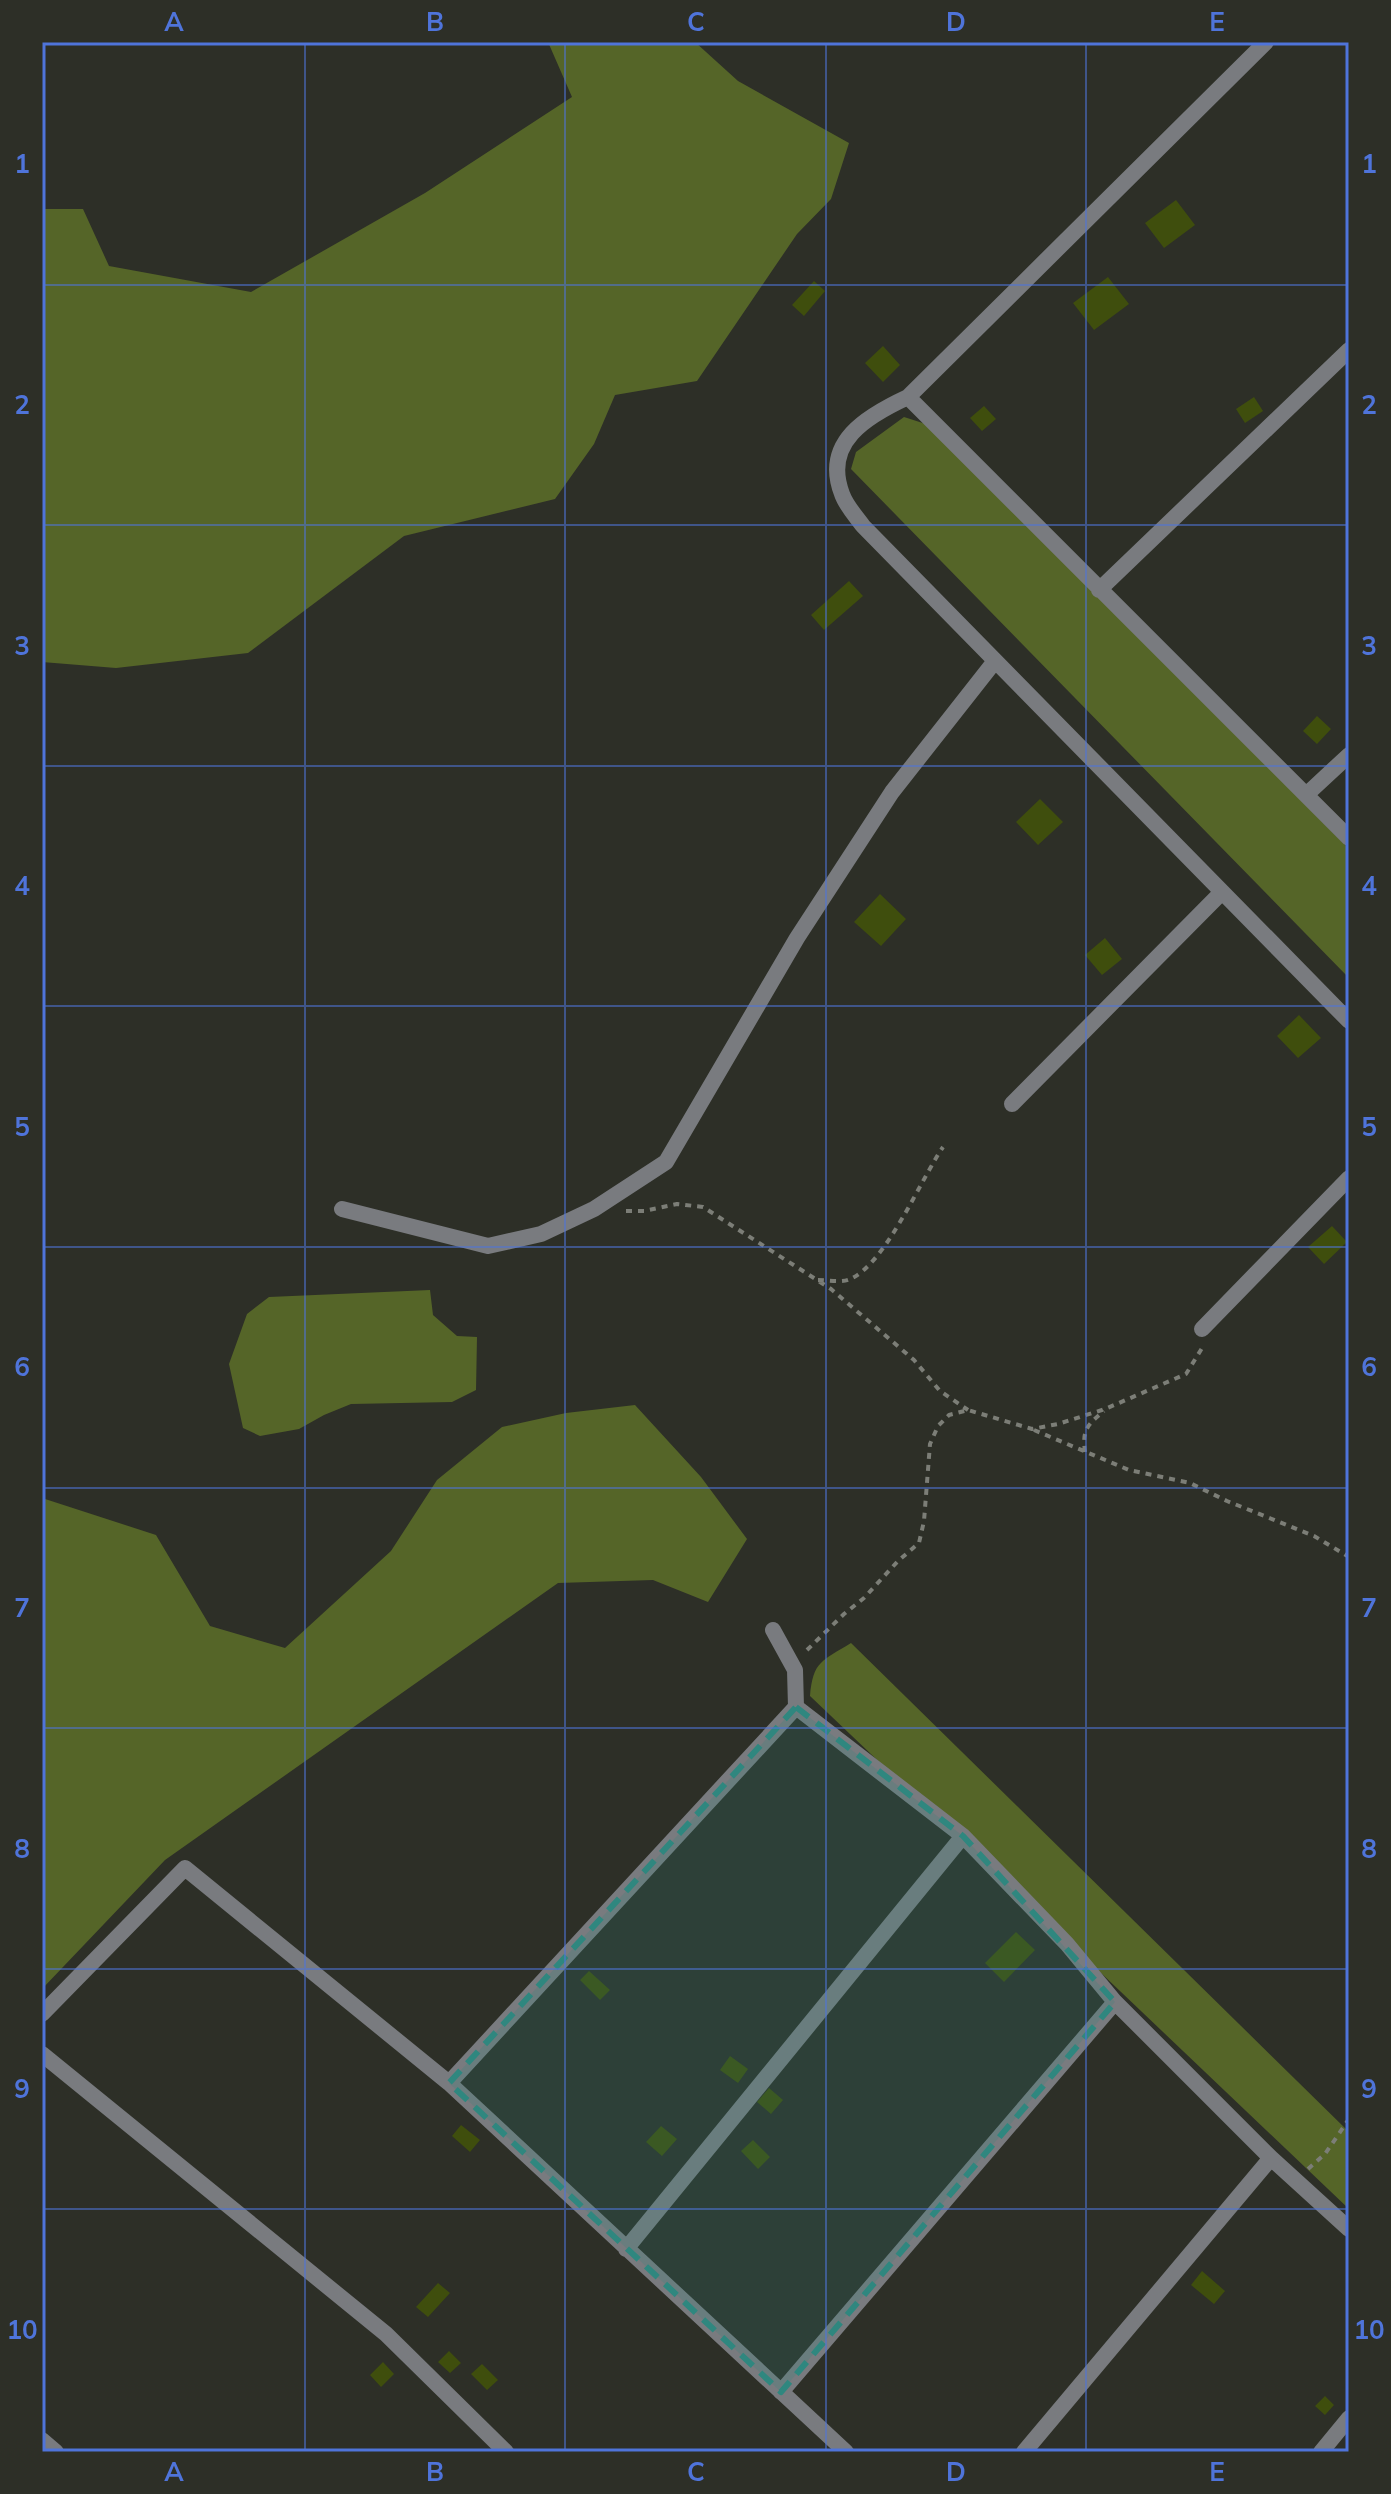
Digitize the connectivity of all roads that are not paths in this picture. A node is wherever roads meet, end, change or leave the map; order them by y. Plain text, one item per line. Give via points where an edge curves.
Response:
1 (1266, 42) edge
2 (1349, 350) edge
3 (908, 397) junction
4 (1099, 590) junction
5 (995, 661) junction
6 (1349, 755) edge
7 (1306, 795) junction
8 (1349, 838) edge
9 (1222, 892) junction
10 (1349, 1021) edge
11 (1012, 1104) dead end
12 (1349, 1178) edge
13 (342, 1209) dead end
14 (1202, 1329) road end
15 (773, 1630) dead end
16 (796, 1707) junction
17 (963, 1836) junction
18 (1115, 2002) junction
19 (42, 2014) edge
20 (42, 2054) edge
21 (449, 2083) junction
22 (1271, 2158) junction
23 (1349, 2229) edge
24 (626, 2249) junction
25 (781, 2392) junction
26 (1349, 2418) edge
27 (42, 2440) edge
28 (56, 2452) edge
29 (506, 2452) edge
30 (846, 2452) edge
31 (1024, 2452) edge
32 (1321, 2452) edge

1 - 3 street
2 - 4 street
3 - 4 street
3 - 5 street via 876,411 841,446 836,472 843,498 863,526
4 - 7 street
5 - 9 street
5 - 13 street via 892,792 797,938 666,1162 594,1209 541,1234 488,1246
6 - 7 street
7 - 8 street
9 - 10 street
9 - 11 street
12 - 14 street
15 - 16 street via 795,1670
16 - 17 street
16 - 21 street
17 - 18 street
17 - 24 street
18 - 22 street
18 - 25 street
19 - 21 street via 185,1868
20 - 29 street via 386,2334
21 - 24 street
22 - 23 street
22 - 31 street
24 - 25 street
25 - 30 street
26 - 32 street
27 - 28 street

